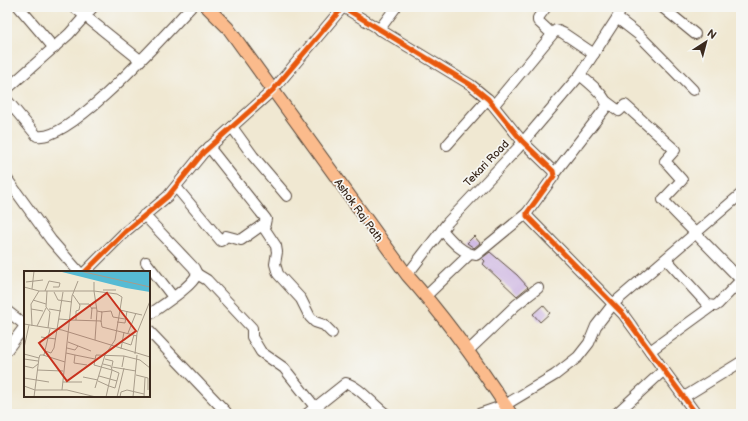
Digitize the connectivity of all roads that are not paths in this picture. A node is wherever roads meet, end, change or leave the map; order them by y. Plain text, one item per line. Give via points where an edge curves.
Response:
1 (19, 7) edge
2 (74, 7) edge
3 (93, 7) edge
4 (191, 7) edge
5 (207, 7) edge
6 (343, 7) edge
7 (396, 7) edge
8 (546, 7) edge
9 (622, 7) edge
10 (662, 7) edge
11 (85, 16) junction
12 (617, 18) junction
13 (379, 30) junction
14 (552, 34) junction
15 (695, 34) dead end
16 (54, 48) junction
17 (594, 54) junction
18 (140, 60) junction
19 (580, 75) junction
20 (7, 89) edge
21 (273, 90) junction
22 (693, 90) dead end
23 (7, 100) edge
24 (491, 102) junction
25 (607, 102) junction
26 (232, 127) junction
27 (522, 141) junction
28 (447, 145) dead end
29 (209, 147) junction
30 (554, 174) junction
31 (7, 179) edge
32 (176, 187) junction
33 (741, 194) edge
34 (288, 196) dead end
35 (527, 213) junction
36 (144, 216) junction
37 (265, 223) junction
38 (442, 230) junction
39 (696, 234) junction
40 (470, 254) junction
41 (666, 259) junction
42 (146, 262) dead end
43 (78, 271) edge
44 (86, 271) edge
45 (197, 274) junction
46 (407, 275) junction
47 (741, 280) edge
48 (538, 288) dead end
49 (426, 296) junction
50 (173, 297) junction
51 (614, 304) junction
52 (712, 306) junction
53 (7, 311) edge
54 (150, 314) edge
55 (24, 324) edge
56 (24, 326) edge
57 (150, 332) edge
58 (332, 333) dead end
59 (7, 350) edge
60 (650, 350) junction
61 (468, 351) junction
62 (741, 362) edge
63 (664, 370) junction
64 (684, 397) junction
65 (315, 407) junction
66 (508, 409) edge
67 (226, 412) dead end
68 (306, 414) edge
69 (386, 414) edge
70 (479, 414) edge
71 (616, 414) edge
72 (696, 414) edge

1 - 16 street
2 - 11 street
3 - 11 street
4 - 18 street
5 - 21 main road, Ashok Raj Path via 228,28
6 - 13 street
6 - 21 street
7 - 13 street
8 - 14 street via 538,21
9 - 12 street, Tekari Road
10 - 15 street
11 - 16 street
11 - 18 street
12 - 17 street, Tekari Road
12 - 22 street via 639,34
13 - 24 street via 470,85
14 - 17 street via 556,30 559,31
14 - 24 street
16 - 20 street
17 - 19 street, Tekari Road
18 - 23 street via 78,119 43,137 33,133
19 - 25 street
19 - 27 street, Tekari Road
21 - 26 street
21 - 46 main road, Ashok Raj Path
24 - 27 street
24 - 28 street
25 - 30 street via 604,112
25 - 39 street via 619,111 624,106 675,150 665,161 682,180 663,200
26 - 29 street
26 - 34 street
27 - 30 street
27 - 38 street, Tekari Road
29 - 32 street
29 - 37 street via 263,214
30 - 35 street
31 - 43 street via 56,247
32 - 36 street
32 - 37 street via 221,241 226,236 241,240
33 - 39 street
35 - 40 street via 478,254
35 - 51 street via 530,220
36 - 44 street
36 - 45 street
37 - 58 street via 264,228 276,246 275,264 278,274 301,299 310,317
38 - 40 street
38 - 46 street, Tekari Road
39 - 41 street
39 - 47 street
40 - 49 street
41 - 51 street
41 - 52 street via 704,303
42 - 50 street
45 - 50 street via 193,281
45 - 65 street via 212,284 252,328 252,337 261,352 284,368
46 - 49 main road, Ashok Raj Path
47 - 52 street via 718,304
48 - 61 street
49 - 61 main road, Ashok Raj Path
50 - 54 street
51 - 60 street
51 - 66 street via 596,326 578,357
52 - 60 street
53 - 55 street
56 - 59 street
57 - 67 street
60 - 63 street
61 - 66 main road, Ashok Raj Path
62 - 64 street
63 - 64 street
63 - 71 street
64 - 72 street
65 - 68 street
65 - 69 street via 346,383 356,388
66 - 70 street

